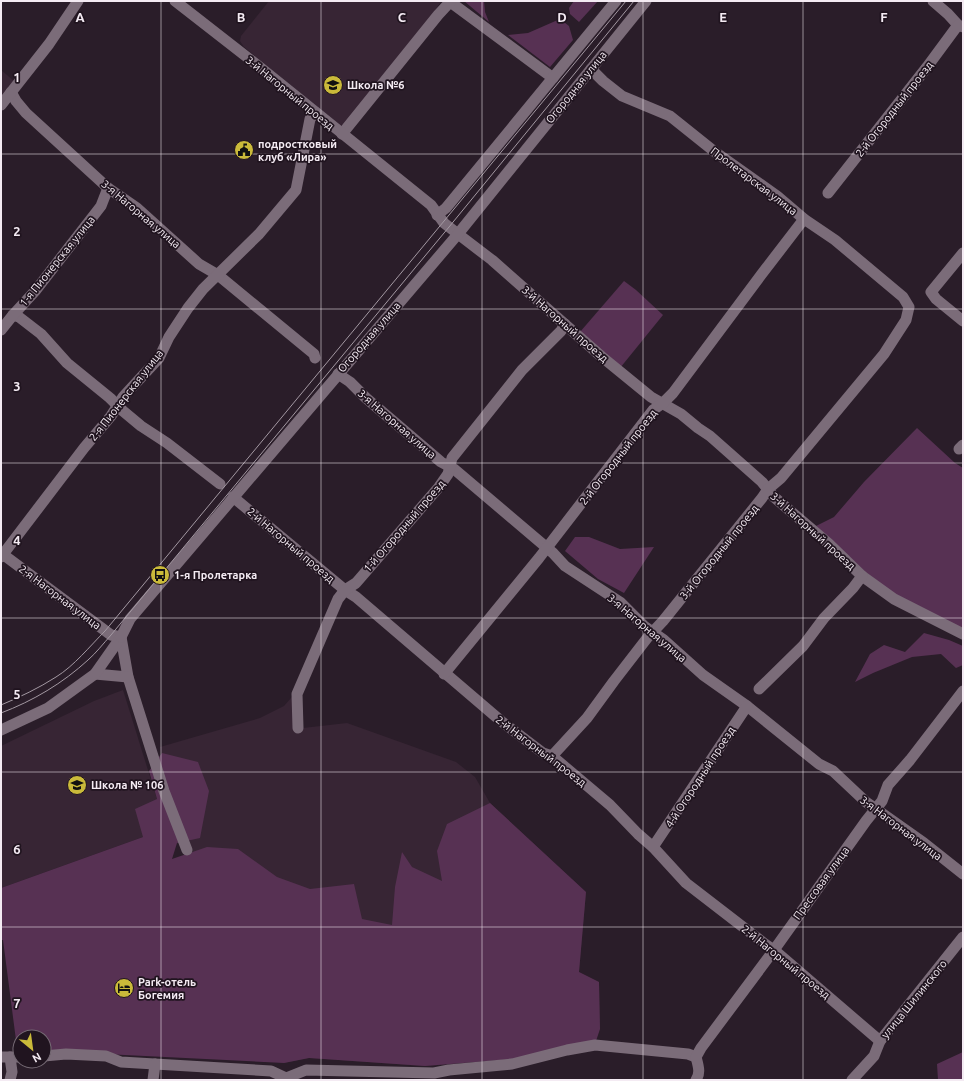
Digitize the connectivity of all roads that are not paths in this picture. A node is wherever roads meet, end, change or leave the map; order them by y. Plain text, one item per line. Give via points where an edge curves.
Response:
1 (78, 1) edge
2 (175, 1) edge
3 (616, 1) edge
4 (646, 1) edge
5 (933, 1) edge
6 (449, 2) edge
7 (961, 26) edge
8 (591, 69) junction
9 (553, 78) junction
10 (11, 92) junction
11 (1, 105) edge
12 (315, 112) junction
13 (342, 134) junction
14 (108, 188) junction
15 (828, 193) dead end
16 (437, 215) junction
17 (804, 219) junction
18 (458, 234) junction
19 (963, 253) edge
20 (218, 275) junction
21 (909, 307) joint
22 (13, 315) junction
23 (963, 321) edge
24 (565, 324) junction
25 (1, 330) edge
26 (315, 358) dead end
27 (338, 374) junction
28 (663, 403) junction
29 (118, 406) junction
30 (450, 466) junction
31 (220, 484) dead end
32 (768, 489) junction
33 (233, 497) junction
34 (546, 548) junction
35 (2, 555) edge
36 (862, 576) junction
37 (344, 590) junction
38 (653, 632) junction
39 (963, 634) edge
40 (121, 637) junction
41 (95, 674) junction
42 (444, 674) junction
43 (128, 677) junction
44 (759, 689) dead end
45 (963, 691) edge
46 (747, 706) junction
47 (298, 728) dead end
48 (1, 730) edge
49 (552, 756) junction
50 (876, 810) junction
51 (653, 847) junction
52 (187, 850) dead end
53 (963, 874) edge
54 (963, 937) edge
55 (774, 950) junction
56 (880, 1041) junction
57 (52, 1055) edge
58 (696, 1056) junction
59 (10, 1057) edge
60 (155, 1064) junction
61 (432, 1076) edge
62 (286, 1079) edge
63 (10, 1080) edge
64 (154, 1080) edge
65 (696, 1080) edge
66 (852, 1080) edge

1 - 10 street via 49,44
2 - 12 street, 3-й Нагорный проезд
3 - 9 street
4 - 8 street, Огородная улица
5 - 7 street
6 - 9 street
6 - 13 street
7 - 15 street, 2-й Огородный проезд
8 - 17 street, Пролетарская улица via 622,96 670,116
8 - 18 street, Огородная улица
9 - 16 street via 446,208
10 - 11 street
10 - 14 street, 3-я Нагорная улица via 26,113
12 - 13 street, 3-й Нагорный проезд
12 - 20 street, 2-я Пионерская улица via 310,119 296,190 259,234
13 - 16 street, 3-й Нагорный проезд via 431,205
14 - 20 street, 3-я Нагорная улица via 137,208 199,264
14 - 22 street, 1-я Пионерская улица via 101,206 36,290
16 - 18 street, 3-й Нагорный проезд
17 - 21 street, Пролетарская улица via 835,240 892,288
17 - 28 street, 2-й Огородный проезд
18 - 24 street, 3-й Нагорный проезд
18 - 27 street, Огородная улица
19 - 23 street via 931,292
20 - 26 street, 3-я Нагорная улица via 314,354
20 - 29 street, 2-я Пионерская улица via 199,294 169,337 159,358 123,397
21 - 32 street, 3-й Огородный проезд via 906,320 884,354 781,478
22 - 25 street, 1-я Пионерская улица
22 - 29 street via 41,334 67,363
24 - 28 street, 3-й Нагорный проезд via 651,397
24 - 30 street, 1-й Огородный проезд via 522,370 452,458
27 - 30 street, 3-я Нагорная улица via 441,462
27 - 33 street, Огородная улица
28 - 32 street, 3-й Нагорный проезд via 710,436
28 - 34 street, 2-й Огородный проезд via 653,410
29 - 31 street
29 - 35 street, 2-я Пионерская улица
30 - 34 street, 3-я Нагорная улица
30 - 37 street, 1-й Огородный проезд via 439,487 356,583
32 - 36 street, 3-й Нагорный проезд
32 - 38 street, 3-й Огородный проезд
33 - 37 street, 2-й Нагорный проезд
33 - 40 street, Огородная улица via 130,619
34 - 38 street, 3-я Нагорная улица via 565,566 620,602
34 - 42 street, 2-й Огородный проезд
35 - 40 street, 2-я Нагорная улица via 111,635
36 - 39 street, 3-й Нагорный проезд via 894,599
36 - 44 street via 803,646
37 - 42 street, 2-й Нагорный проезд via 356,597
37 - 47 street, 1-й Огородный проезд via 297,694
38 - 46 street, 3-я Нагорная улица via 703,675
38 - 49 street, 3-й Огородный проезд via 587,718
40 - 41 street, Огородная улица
40 - 43 street
41 - 43 street
41 - 48 street, Огородная улица via 48,708
42 - 49 street, 2-й Нагорный проезд via 543,753
43 - 52 street via 164,791
45 - 50 street, Прессовая улица via 888,785
46 - 50 street, 3-я Нагорная улица via 819,764 833,771
46 - 51 street, 4-й Огородный проезд
49 - 51 street, 2-й Нагорный проезд via 610,805
50 - 53 street, 3-я Нагорная улица
50 - 55 street, Прессовая улица
51 - 55 street, 2-й Нагорный проезд via 686,883
54 - 56 street, улица Шилинского
55 - 56 street, 2-й Нагорный проезд
55 - 58 street, Прессовая улица
56 - 66 street, улица Шилинского via 874,1056
57 - 60 street via 106,1056 121,1062
58 - 61 street via 595,1045 512,1064 449,1070
58 - 65 street via 699,1076
59 - 63 street
60 - 62 street via 271,1070
60 - 64 street
61 - 62 street via 306,1070

